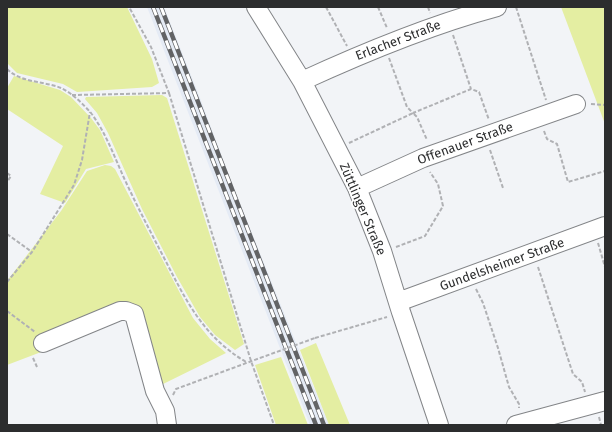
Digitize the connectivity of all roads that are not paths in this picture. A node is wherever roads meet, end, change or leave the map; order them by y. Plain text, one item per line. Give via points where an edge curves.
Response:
1 (256, 7) edge
2 (497, 7) edge
3 (302, 81) junction
4 (576, 104) dead end
5 (357, 188) junction
6 (599, 228) edge
7 (400, 307) junction
8 (43, 343) road end
9 (597, 403) edge
10 (166, 418) edge
11 (519, 424) edge
12 (438, 425) edge

1 - 3 street, Züttlinger Straße
2 - 3 street, Erlacher Straße via 448,21 389,43
3 - 5 street, Züttlinger Straße
4 - 5 street, Offenauer Straße via 428,156
5 - 7 street, Züttlinger Straße
6 - 7 street, Gundelsheimer Straße via 475,274
7 - 12 street, Züttlinger Straße
8 - 10 street via 120,311 126,310 134,314 155,391
9 - 11 street

